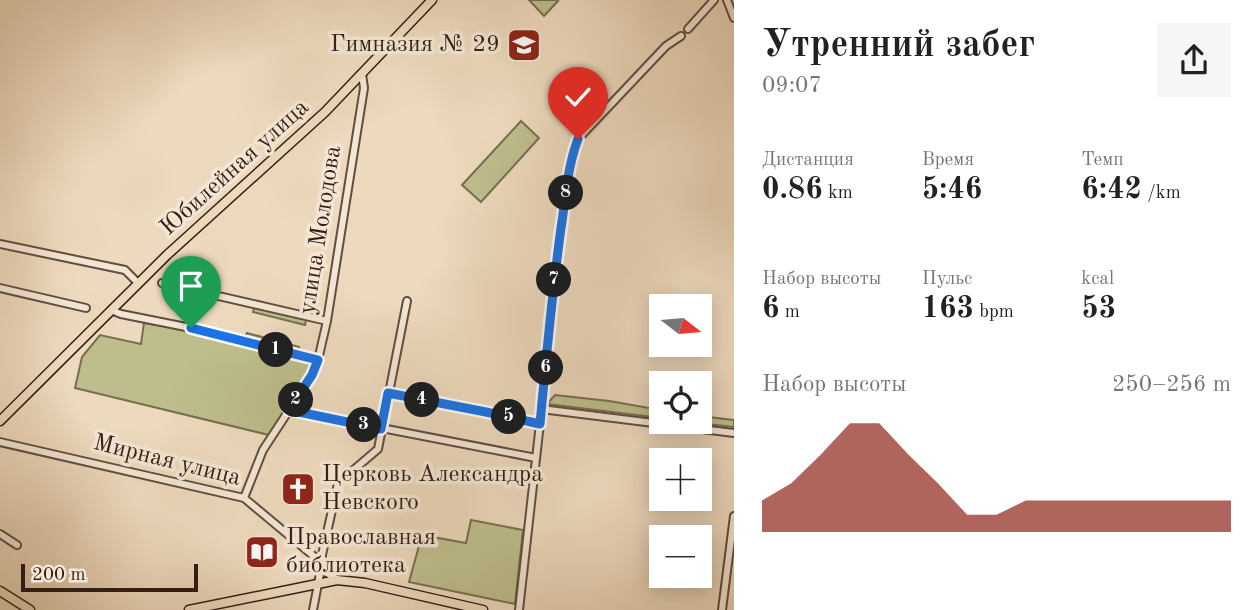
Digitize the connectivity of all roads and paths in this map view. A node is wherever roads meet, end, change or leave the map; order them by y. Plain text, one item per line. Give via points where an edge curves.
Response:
1 (432, 0) edge
2 (714, 0) edge
3 (727, 0) edge
4 (734, 18) edge
5 (688, 30) dead end
6 (681, 36) dead end
7 (362, 74) junction
8 (0, 244) edge
9 (138, 283) junction
10 (162, 283) dead end
11 (0, 288) edge
12 (407, 301) dead end
13 (86, 308) dead end
14 (111, 310) junction
15 (327, 321) junction
16 (318, 360) junction
17 (388, 393) junction
18 (541, 408) junction
19 (289, 410) junction
20 (0, 421) edge
21 (540, 424) junction
22 (381, 429) junction
23 (734, 433) edge
24 (0, 442) edge
25 (536, 458) junction
26 (244, 498) junction
27 (734, 516) edge
28 (0, 534) edge
29 (17, 545) dead end
30 (322, 563) junction
31 (337, 580) junction
32 (318, 583) junction
33 (0, 591) edge
34 (231, 606) edge
35 (30, 610) edge
36 (189, 610) edge
37 (313, 610) edge
38 (484, 610) edge
39 (519, 610) edge
40 (722, 610) edge

1 - 7 main road, Юбилейная улица
2 - 5 street
3 - 4 street
6 - 18 street via 666,46 578,139 566,187
7 - 9 main road, Юбилейная улица
7 - 15 street, улица Молодова via 364,88
8 - 9 street via 125,270
9 - 14 main road, Юбилейная улица
10 - 15 street
11 - 13 street
12 - 17 street
14 - 16 street
14 - 20 main road, Юбилейная улица
15 - 16 street, улица Молодова
16 - 19 street, улица Молодова
17 - 21 street
17 - 22 street
18 - 21 street
18 - 23 street
19 - 22 street
19 - 26 street, улица Молодова via 263,450
21 - 25 street
22 - 25 street
22 - 30 street via 378,449 340,479
24 - 26 street, Мирная улица
25 - 39 street
26 - 30 street, Мирная улица
27 - 40 street
28 - 29 street
30 - 31 street, Мирная улица
30 - 32 street
31 - 32 main road
31 - 38 main road
32 - 34 main road
32 - 37 street
33 - 35 main road
34 - 36 main road

